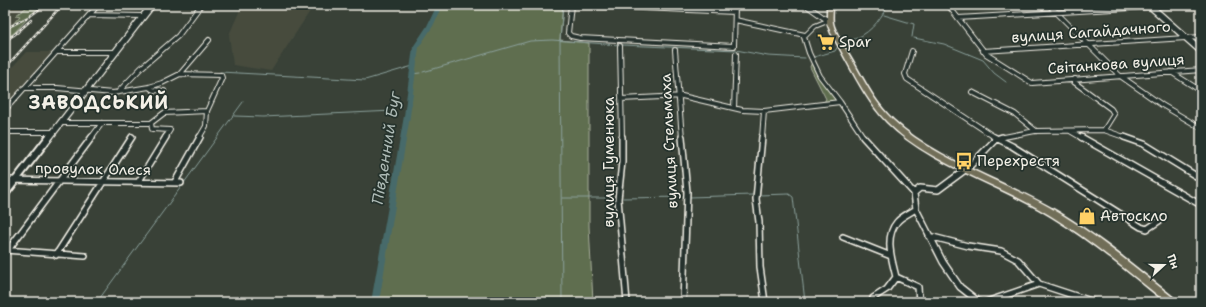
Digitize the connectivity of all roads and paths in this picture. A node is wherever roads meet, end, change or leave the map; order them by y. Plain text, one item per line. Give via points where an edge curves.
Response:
1 (98, 5) edge
2 (152, 5) edge
3 (201, 5) edge
4 (571, 5) edge
5 (735, 5) edge
6 (806, 5) edge
7 (830, 5) edge
8 (948, 5) edge
9 (1049, 5) edge
10 (1181, 5) edge
11 (1149, 6) edge
12 (735, 12) junction
13 (1055, 12) junction
14 (90, 15) junction
15 (143, 16) junction
16 (958, 18) junction
17 (735, 20) junction
18 (828, 20) junction
19 (806, 35) junction
20 (1201, 37) edge
21 (1186, 38) junction
22 (209, 40) dead end
23 (1087, 44) junction
24 (620, 46) dead end
25 (675, 50) dead end
26 (912, 50) dead end
27 (983, 51) junction
28 (1201, 51) edge
29 (57, 52) junction
30 (116, 52) junction
31 (736, 54) dead end
32 (1201, 70) edge
33 (1171, 72) junction
34 (180, 74) junction
35 (1119, 75) junction
36 (1075, 79) junction
37 (149, 87) junction
38 (24, 88) junction
39 (86, 91) junction
40 (164, 91) dead end
41 (1201, 91) edge
42 (118, 92) junction
43 (972, 92) dead end
44 (680, 96) junction
45 (621, 99) junction
46 (840, 102) junction
47 (734, 108) junction
48 (5, 110) edge
49 (207, 111) junction
50 (764, 111) junction
51 (61, 123) junction
52 (102, 123) junction
53 (151, 123) junction
54 (1201, 128) edge
55 (1068, 130) junction
56 (1104, 130) junction
57 (1036, 131) junction
58 (5, 132) edge
59 (54, 132) junction
60 (132, 137) dead end
61 (996, 138) junction
62 (966, 169) junction
63 (1201, 179) edge
64 (5, 180) edge
65 (17, 180) junction
66 (60, 180) junction
67 (139, 181) junction
68 (103, 182) junction
69 (175, 182) junction
70 (181, 183) dead end
71 (914, 193) junction
72 (5, 194) edge
73 (1201, 205) edge
74 (916, 209) junction
75 (1159, 221) dead end
76 (843, 236) dead end
77 (929, 236) junction
78 (7, 250) edge
79 (56, 255) junction
80 (85, 256) dead end
81 (891, 256) junction
82 (896, 277) junction
83 (1039, 284) junction
84 (627, 302) edge
85 (683, 302) edge
86 (765, 302) edge
87 (872, 302) edge
88 (919, 302) edge
89 (979, 302) edge
90 (986, 302) edge
91 (1094, 302) edge
92 (1172, 302) edge

1 - 14 street
2 - 15 street
3 - 42 street via 178,36
4 - 12 street
4 - 17 street via 568,33 580,38 734,46
5 - 12 street
6 - 18 street
7 - 18 main road
8 - 16 street
9 - 13 street
10 - 11 street
11 - 13 street
11 - 21 street
12 - 17 street
13 - 16 street
13 - 23 street
14 - 15 street
14 - 29 street
15 - 30 street
16 - 27 street
17 - 19 street
18 - 19 street
18 - 62 main road via 879,109 904,133
19 - 46 street via 804,41 820,76
20 - 21 street, вулиця Сагайдачного
21 - 23 street, вулиця Сагайдачного
21 - 28 street
22 - 34 street
23 - 27 street, вулиця Сагайдачного
23 - 35 street
24 - 45 street, вулиця Гуменюка
25 - 44 street, вулиця Стельмаха
26 - 61 street via 905,74 907,79
27 - 36 street, Світанкова вулиця via 1032,83
29 - 30 street
29 - 38 street
30 - 39 street
31 - 47 street
32 - 33 street, Світанкова вулиця
33 - 35 street, Світанкова вулиця
33 - 41 street
34 - 37 street
34 - 49 street via 223,76
35 - 36 street, Світанкова вулиця
35 - 54 street
36 - 56 street via 1074,82 1114,114
37 - 40 street
37 - 42 street
38 - 39 street
38 - 48 street
39 - 42 street
39 - 51 street
43 - 57 street via 1013,114
44 - 45 street
44 - 47 street
44 - 85 street, вулиця Стельмаха via 687,192
45 - 84 street, вулиця Гуменюка via 622,162 618,213
46 - 50 street
46 - 71 street via 860,134
47 - 50 street
49 - 53 street via 164,113
49 - 69 street via 206,126
50 - 86 street via 756,199
51 - 52 street
51 - 59 street
52 - 53 street
52 - 66 street
53 - 67 street via 152,129 170,130
55 - 56 street
55 - 57 street
55 - 73 street
56 - 63 street via 1144,144
57 - 61 street
58 - 59 street
59 - 65 street
60 - 68 street
61 - 62 street
61 - 75 street via 1141,227 1147,229
62 - 71 street via 938,190 920,188
62 - 92 main road via 1040,205 1075,226
64 - 65 street, провулок Олеся
65 - 66 street, провулок Олеся
65 - 72 street
66 - 68 street, провулок Олеся
66 - 78 street
67 - 68 street, провулок Олеся
67 - 69 street, провулок Олеся
68 - 79 street
69 - 70 street, провулок Олеся
71 - 74 street
74 - 77 street
74 - 81 street via 898,221 891,233
76 - 81 street
77 - 83 street via 1001,251 1018,260
77 - 89 street via 942,262 960,287
78 - 79 street
79 - 80 street
81 - 82 street
82 - 87 street via 887,289 873,298
82 - 88 street via 918,287
83 - 90 street
83 - 91 street

